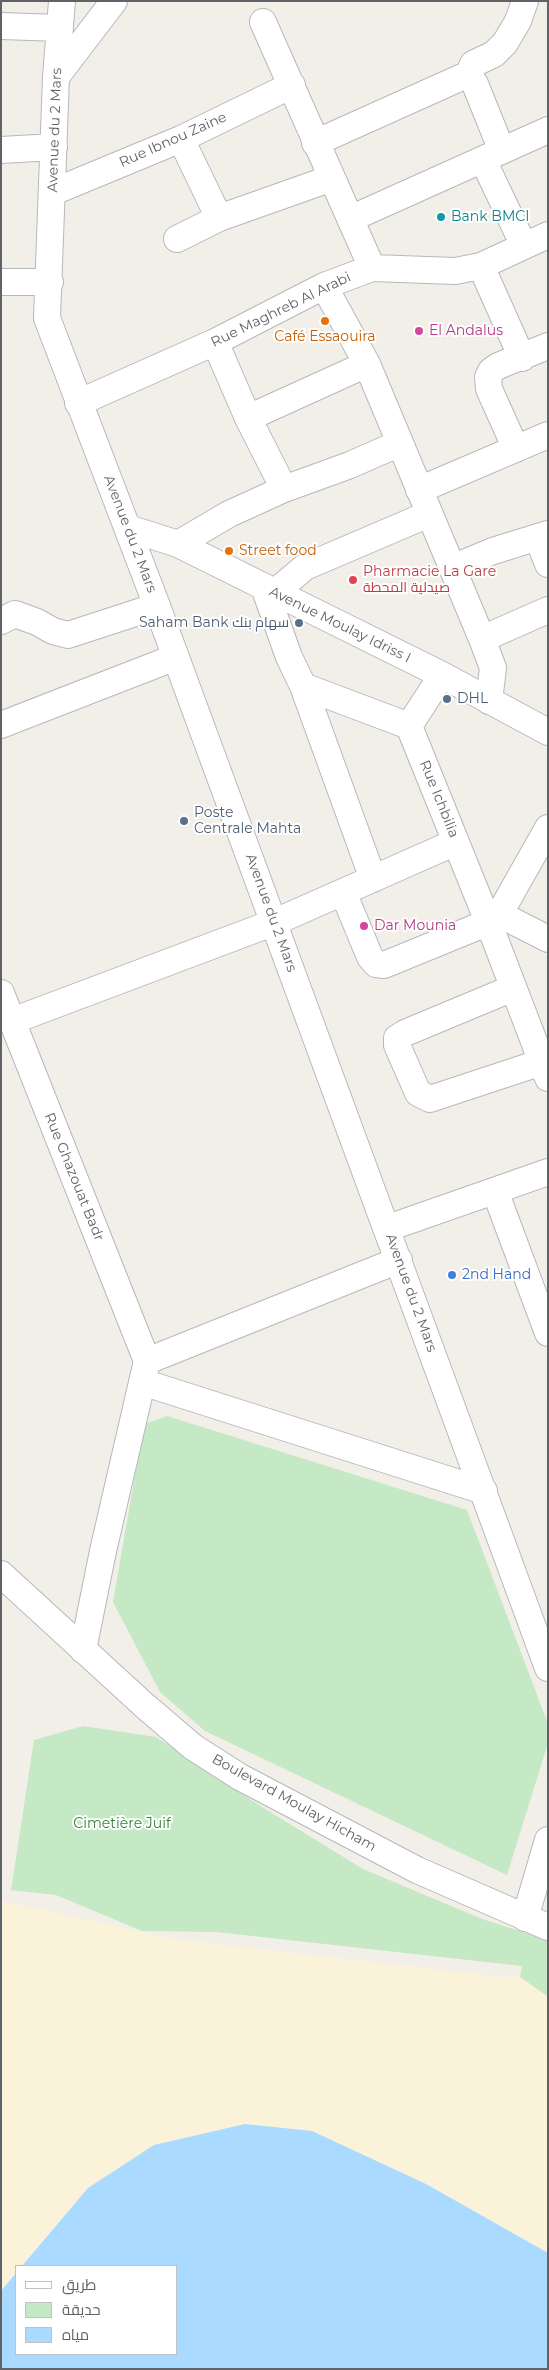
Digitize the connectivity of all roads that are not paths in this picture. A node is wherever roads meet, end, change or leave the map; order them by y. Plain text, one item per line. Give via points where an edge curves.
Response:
1 (62, 1) edge
2 (114, 1) edge
3 (525, 1) edge
4 (263, 22) dead end
5 (1, 26) edge
6 (60, 28) junction
7 (56, 77) junction
8 (467, 77) junction
9 (292, 85) junction
10 (548, 130) edge
11 (181, 139) junction
12 (315, 143) junction
13 (54, 147) junction
14 (1, 150) edge
15 (493, 155) junction
16 (332, 178) junction
17 (53, 192) junction
18 (219, 218) junction
19 (350, 219) junction
20 (548, 235) edge
21 (177, 239) dead end
22 (524, 246) junction
23 (481, 266) junction
24 (372, 268) junction
25 (1, 282) edge
26 (50, 282) junction
27 (324, 286) junction
28 (215, 342) junction
29 (548, 346) edge
30 (522, 358) junction
31 (367, 364) junction
32 (78, 402) junction
33 (248, 418) junction
34 (548, 435) edge
35 (400, 443) junction
36 (516, 449) junction
37 (284, 489) junction
38 (424, 502) junction
39 (128, 528) junction
40 (543, 536) edge
41 (178, 544) junction
42 (548, 564) edge
43 (452, 568) junction
44 (269, 590) junction
45 (157, 606) junction
46 (548, 610) edge
47 (1, 621) edge
48 (482, 639) junction
49 (176, 657) junction
50 (442, 676) junction
51 (304, 686) junction
52 (489, 701) junction
53 (1, 725) edge
54 (409, 726) junction
55 (548, 732) edge
56 (547, 831) edge
57 (456, 842) junction
58 (373, 878) junction
59 (343, 892) junction
60 (275, 922) junction
61 (493, 922) junction
62 (548, 938) edge
63 (513, 988) junction
64 (1, 993) edge
65 (12, 1021) junction
66 (545, 1070) edge
67 (548, 1172) edge
68 (495, 1191) junction
69 (388, 1228) junction
70 (399, 1260) junction
71 (548, 1333) edge
72 (145, 1372) junction
73 (484, 1491) junction
74 (1, 1574) edge
75 (538, 1614) edge
76 (83, 1650) junction
77 (548, 1668) edge
78 (548, 1840) edge
79 (537, 1923) edge

1 - 6 street, Avenue du 2 Mars
2 - 7 street
3 - 8 street via 505,43 494,54 473,64
4 - 9 street
5 - 6 street
6 - 7 street, Avenue du 2 Mars
7 - 13 street, Avenue du 2 Mars
8 - 12 street via 453,80
8 - 15 street via 475,84
9 - 11 street, Rue Ibnou Zaine
9 - 12 street
10 - 15 street
11 - 17 street, Rue Ibnou Zaine
11 - 18 street
12 - 16 street
13 - 14 street
13 - 17 street, Avenue du 2 Mars
15 - 19 street
15 - 22 street
16 - 18 street
16 - 19 street
17 - 26 street, Avenue du 2 Mars
18 - 21 street
19 - 24 street
20 - 22 street, Rue Maghreb Al Arabi
22 - 23 street, Rue Maghreb Al Arabi
23 - 24 street, Rue Maghreb Al Arabi via 455,271
23 - 30 street
24 - 27 street, Rue Maghreb Al Arabi
25 - 26 street
26 - 32 street, Avenue du 2 Mars via 47,318
27 - 28 street, Rue Maghreb Al Arabi
27 - 31 street
28 - 32 street, Rue Maghreb Al Arabi
28 - 33 street
29 - 30 street
30 - 36 street via 498,366 488,377 489,389
31 - 33 street
31 - 35 street
32 - 39 street, Avenue du 2 Mars
33 - 37 street
34 - 36 street
35 - 37 street
35 - 38 street
36 - 38 street
37 - 41 street via 230,514
38 - 43 street
38 - 44 street
39 - 41 street, Avenue Moulay Idriss I
39 - 45 street, Avenue du 2 Mars
40 - 42 street
40 - 43 street
41 - 44 street, Avenue Moulay Idriss I
43 - 48 street
44 - 50 street, Avenue Moulay Idriss I
44 - 51 street via 289,657
45 - 47 street via 68,635 15,614
45 - 49 street, Avenue du 2 Mars
46 - 48 street
48 - 52 street via 493,668
49 - 53 street
49 - 60 street, Avenue du 2 Mars
50 - 52 street, Avenue Moulay Idriss I
50 - 54 street
51 - 54 street
51 - 58 street
52 - 55 street, Avenue Moulay Idriss I
54 - 57 street, Rue Ichbilia
56 - 61 street
57 - 58 street
57 - 61 street, Rue Ichbilia
58 - 59 street
59 - 60 street
59 - 61 street via 370,957 376,964 384,965
60 - 65 street
60 - 69 street, Avenue du 2 Mars
61 - 62 street
61 - 63 street, Rue Ichbilia
63 - 66 street, Rue Ichbilia
63 - 66 street via 404,1033 397,1038 397,1045 418,1093 430,1100
64 - 65 street, Rue Ghazouat Badr
65 - 72 street, Rue Ghazouat Badr
67 - 68 street
68 - 69 street
68 - 71 street
69 - 70 street, Avenue du 2 Mars
70 - 72 street
70 - 73 street, Avenue du 2 Mars
72 - 73 street
72 - 76 street
73 - 75 street, Avenue du 2 Mars
74 - 76 street, Boulevard Moulay Hicham
75 - 77 street, Avenue du 2 Mars
76 - 79 street, Boulevard Moulay Hicham via 194,1747 240,1777 417,1870
78 - 79 street

